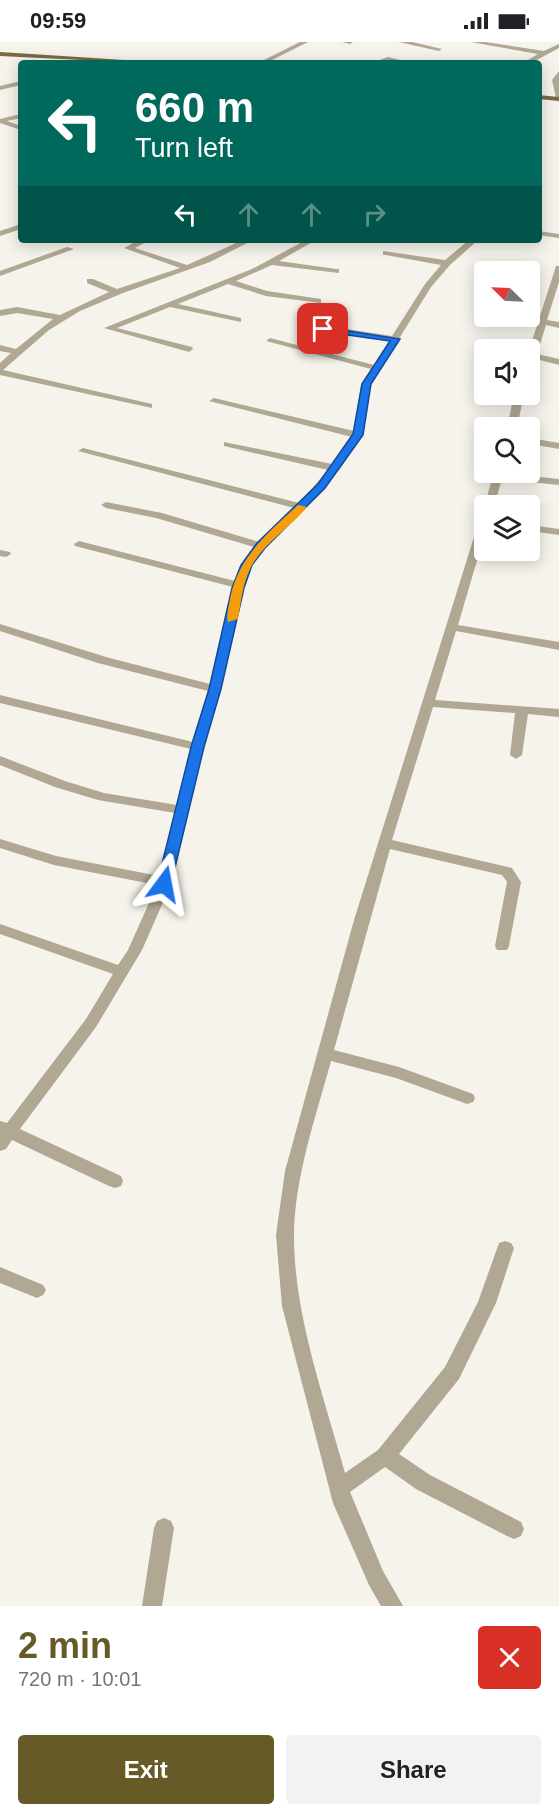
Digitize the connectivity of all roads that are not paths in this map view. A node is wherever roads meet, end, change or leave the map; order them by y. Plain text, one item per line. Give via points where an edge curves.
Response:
1 (305, 42) edge
2 (345, 42) edge
3 (350, 42) edge
4 (402, 42) edge
5 (474, 42) edge
6 (559, 46) edge
7 (439, 49) dead end
8 (543, 53) junction
9 (0, 56) edge
10 (52, 60) edge
11 (80, 60) edge
12 (267, 60) edge
13 (531, 60) edge
14 (559, 73) edge
15 (18, 84) edge
16 (0, 88) edge
17 (542, 99) edge
18 (559, 100) edge
19 (18, 117) edge
20 (0, 121) edge
21 (18, 127) edge
22 (18, 227) edge
23 (0, 234) edge
24 (542, 234) edge
25 (559, 236) edge
26 (139, 243) edge
27 (242, 243) edge
28 (307, 243) edge
29 (470, 243) edge
30 (70, 249) dead end
31 (386, 253) dead end
32 (272, 263) junction
33 (447, 263) junction
34 (187, 268) junction
35 (559, 268) edge
36 (336, 271) dead end
37 (0, 274) edge
38 (90, 281) dead end
39 (229, 282) junction
40 (117, 293) junction
41 (556, 293) edge
42 (318, 301) dead end
43 (168, 304) junction
44 (0, 313) edge
45 (61, 318) junction
46 (238, 320) dead end
47 (543, 322) junction
48 (559, 324) edge
49 (308, 326) dead end
50 (395, 339) junction
51 (537, 339) edge
52 (270, 341) dead end
53 (0, 348) edge
54 (189, 349) dead end
55 (18, 352) junction
56 (540, 359) edge
57 (559, 362) edge
58 (376, 368) junction
59 (0, 370) edge
60 (214, 401) dead end
61 (149, 405) dead end
62 (358, 435) junction
63 (540, 443) edge
64 (227, 444) dead end
65 (559, 446) edge
66 (83, 451) dead end
67 (335, 468) junction
68 (540, 479) edge
69 (559, 482) edge
70 (106, 505) dead end
71 (301, 507) junction
72 (540, 529) edge
73 (559, 532) edge
74 (79, 544) dead end
75 (261, 546) junction
76 (474, 555) edge
77 (239, 585) junction
78 (0, 627) edge
79 (451, 627) junction
80 (559, 646) edge
81 (215, 689) junction
82 (0, 699) edge
83 (428, 703) junction
84 (522, 710) junction
85 (559, 713) edge
86 (198, 747) junction
87 (516, 755) dead end
88 (0, 760) edge
89 (182, 810) junction
90 (0, 843) edge
91 (384, 843) junction
92 (165, 882) junction
93 (0, 929) edge
94 (502, 946) dead end
95 (122, 972) junction
96 (325, 1054) junction
97 (467, 1098) dead end
98 (4, 1134) edge
99 (115, 1181) dead end
100 (505, 1248) dead end
101 (0, 1275) edge
102 (37, 1290) dead end
103 (385, 1456) junction
104 (339, 1488) junction
105 (164, 1528) dead end
106 (514, 1529) dead end
107 (152, 1606) edge
108 (393, 1606) edge

1 - 12 street
2 - 3 street
4 - 7 street
5 - 8 street
6 - 8 street
8 - 13 street
9 - 10 main road
9 - 11 main road
14 - 18 street via 555,80
15 - 16 street
17 - 18 main road
19 - 20 street
20 - 21 street
22 - 23 street
24 - 25 street
26 - 34 street via 128,248
27 - 34 street
28 - 32 street
29 - 33 street
30 - 37 street
31 - 33 street
32 - 36 street
32 - 39 street
33 - 50 street
34 - 40 street
35 - 41 street
38 - 40 street
39 - 42 street via 266,293
39 - 43 street
40 - 45 street
41 - 47 street
43 - 46 street
43 - 54 street via 108,328
44 - 45 street via 17,310
45 - 55 street
47 - 48 street
47 - 51 street
49 - 50 street
50 - 58 street
52 - 58 street
53 - 55 street
55 - 59 street
56 - 57 street
58 - 62 street via 362,397
59 - 61 street
60 - 62 street
62 - 67 street
63 - 65 street
64 - 67 street
66 - 71 street
67 - 71 street
68 - 69 street
70 - 75 street via 158,515
71 - 75 street
72 - 73 street
74 - 77 street
75 - 77 street via 246,565
76 - 79 street
77 - 81 street
78 - 81 street via 102,660
79 - 80 street
79 - 83 street
81 - 86 street
82 - 86 street
83 - 84 street
83 - 91 street
84 - 85 street
84 - 87 street
86 - 89 street
88 - 89 street via 60,784
89 - 92 street
90 - 92 street via 54,860
91 - 94 street via 507,871 514,882
91 - 96 street
92 - 95 street
93 - 95 street
95 - 98 street via 91,1023
96 - 97 street via 399,1073
96 - 104 street via 293,1171 285,1235 291,1306
98 - 99 street
100 - 103 street via 487,1303 452,1373
101 - 102 street
103 - 104 street
103 - 106 street via 423,1482
104 - 108 street via 376,1578
105 - 107 street

